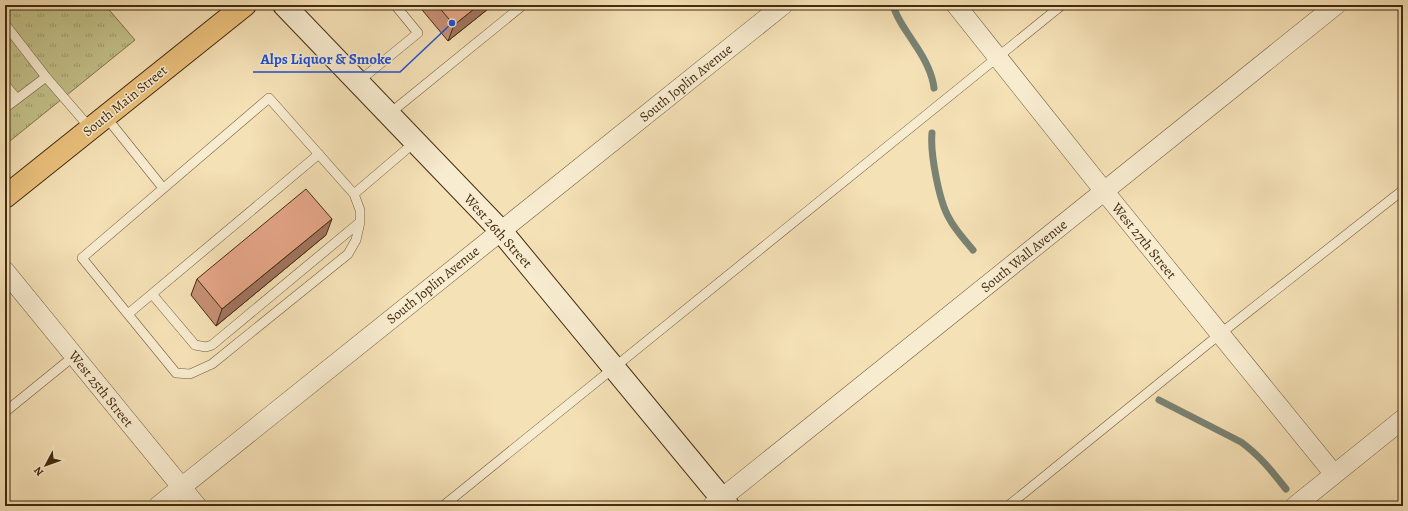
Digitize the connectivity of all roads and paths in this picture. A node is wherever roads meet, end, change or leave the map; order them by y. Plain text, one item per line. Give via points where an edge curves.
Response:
1 (245, 5) edge
2 (284, 5) edge
3 (394, 5) edge
4 (523, 5) edge
5 (783, 5) edge
6 (956, 5) edge
7 (1062, 5) edge
8 (1336, 5) edge
9 (5, 24) edge
10 (997, 57) junction
11 (46, 77) junction
12 (358, 82) junction
13 (7, 87) dead end
14 (17, 99) junction
15 (5, 108) edge
16 (389, 114) junction
17 (98, 123) junction
18 (415, 142) junction
19 (319, 154) junction
20 (163, 188) junction
21 (1403, 190) edge
22 (1104, 192) junction
23 (354, 194) junction
24 (5, 197) edge
25 (360, 222) junction
26 (501, 231) junction
27 (5, 271) edge
28 (152, 294) junction
29 (128, 314) junction
30 (1220, 334) junction
31 (74, 356) junction
32 (614, 368) junction
33 (5, 412) edge
34 (1403, 419) edge
35 (1334, 474) junction
36 (181, 487) junction
37 (721, 503) edge
38 (158, 506) edge
39 (197, 506) edge
40 (442, 506) edge
41 (1008, 506) edge
42 (1295, 506) edge

1 - 17 main road, South Main Street
2 - 12 main road, West 26th Street
3 - 12 lane via 418,33
4 - 16 lane
5 - 26 street, South Joplin Avenue
6 - 10 street, West 27th Street
7 - 10 lane
8 - 22 street, South Wall Avenue
9 - 11 lane
10 - 22 street, West 27th Street
10 - 32 lane
11 - 14 lane
11 - 17 lane
12 - 16 main road, West 26th Street
13 - 14 lane
14 - 15 lane
16 - 18 main road, West 26th Street
17 - 20 lane
17 - 24 main road, South Main Street
18 - 23 lane
18 - 26 main road, West 26th Street
19 - 20 lane via 269,98
19 - 23 lane
19 - 28 lane
20 - 29 lane via 82,258
21 - 30 lane
22 - 30 street, West 27th Street
22 - 37 street, South Wall Avenue
23 - 25 lane via 360,210
25 - 28 lane via 212,345 195,345
25 - 29 lane via 356,240 348,254 212,364 190,374 176,373
26 - 32 main road, West 26th Street
26 - 36 street, South Joplin Avenue
27 - 31 street, West 25th Street
28 - 29 lane
30 - 35 street, West 27th Street
30 - 41 lane
31 - 33 lane
31 - 36 street, West 25th Street
32 - 37 main road, West 26th Street
32 - 40 lane
34 - 35 street
35 - 42 street
36 - 38 street, South Joplin Avenue
36 - 39 street, West 25th Street

